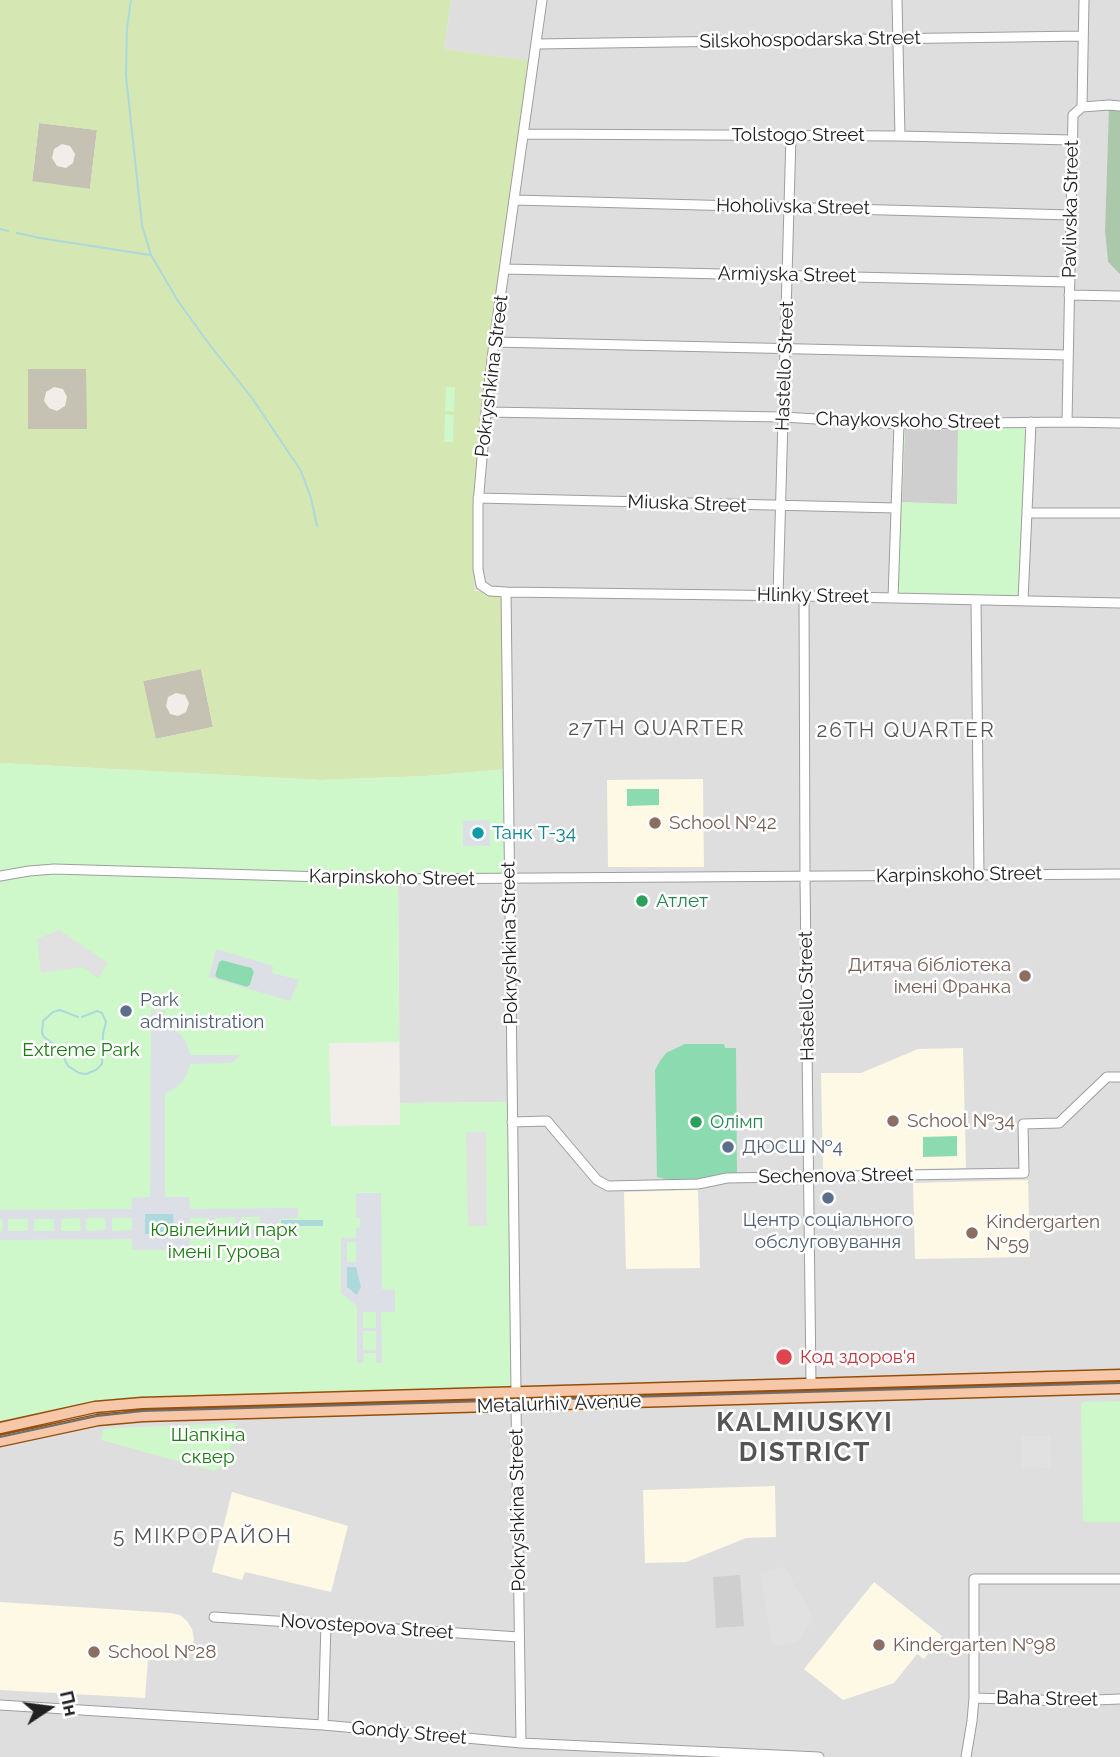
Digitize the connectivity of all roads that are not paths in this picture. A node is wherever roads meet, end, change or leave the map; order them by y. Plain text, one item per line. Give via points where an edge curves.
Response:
1 (542, 0) edge
2 (897, 0) edge
3 (1084, 0) edge
4 (1083, 36) junction
5 (898, 38) junction
6 (536, 44) junction
7 (1120, 106) edge
8 (1082, 107) junction
9 (524, 134) junction
10 (791, 135) junction
11 (900, 136) junction
12 (1072, 140) junction
13 (514, 200) junction
14 (789, 206) junction
15 (1071, 215) junction
16 (505, 269) junction
17 (787, 275) junction
18 (1070, 282) junction
19 (1069, 295) junction
20 (1120, 296) edge
21 (494, 342) junction
22 (785, 348) junction
23 (1068, 355) junction
24 (486, 412) junction
25 (783, 417) junction
26 (1031, 422) junction
27 (1067, 422) junction
28 (1120, 423) edge
29 (899, 424) junction
30 (478, 498) junction
31 (781, 506) junction
32 (896, 508) junction
33 (1027, 513) junction
34 (1120, 513) edge
35 (506, 592) junction
36 (778, 596) junction
37 (804, 596) junction
38 (893, 598) junction
39 (976, 600) junction
40 (1023, 601) junction
41 (1120, 603) edge
42 (1120, 874) edge
43 (979, 875) junction
44 (0, 876) edge
45 (805, 877) junction
46 (509, 879) junction
47 (1120, 1077) edge
48 (512, 1122) junction
49 (809, 1177) junction
50 (1120, 1375) edge
51 (811, 1383) junction
52 (1120, 1388) edge
53 (516, 1392) junction
54 (812, 1396) junction
55 (516, 1405) junction
56 (0, 1428) edge
57 (0, 1441) edge
58 (1120, 1579) edge
59 (214, 1617) dead end
60 (326, 1624) junction
61 (519, 1637) junction
62 (974, 1698) junction
63 (1120, 1699) edge
64 (0, 1705) edge
65 (323, 1725) junction
66 (521, 1743) junction
67 (654, 1752) edge
68 (776, 1756) edge
69 (819, 1757) edge
70 (966, 1757) edge

1 - 6 street, Pokryshkina Street
2 - 5 street
3 - 4 street, Pavlivska Street
4 - 5 street, Silskohospodarska Street
4 - 8 street, Pavlivska Street
5 - 6 street, Silskohospodarska Street
5 - 11 street
6 - 9 street, Pokryshkina Street
7 - 8 street
8 - 12 street, Pavlivska Street via 1073,115
9 - 10 street, Tolstogo Street
9 - 13 street, Pokryshkina Street
10 - 11 street, Tolstogo Street
10 - 14 street, Hastello Street
11 - 12 street, Tolstogo Street
12 - 15 street, Pavlivska Street
13 - 14 street, Hoholivska Street
13 - 16 street, Pokryshkina Street
14 - 15 street, Hoholivska Street
14 - 17 street, Hastello Street
15 - 18 street, Pavlivska Street
16 - 17 street, Armiyska Street
16 - 21 street, Pokryshkina Street
17 - 18 street, Armiyska Street
17 - 22 street, Hastello Street
18 - 19 street, Pavlivska Street
19 - 20 street
19 - 23 street, Pavlivska Street
21 - 22 street
21 - 24 street, Pokryshkina Street
22 - 23 street
22 - 25 street, Hastello Street
23 - 27 street, Pavlivska Street
24 - 25 street, Chaykovskoho Street
24 - 30 street, Pokryshkina Street
25 - 29 street, Chaykovskoho Street
25 - 31 street, Hastello Street
26 - 27 street, Chaykovskoho Street
26 - 29 street, Chaykovskoho Street
26 - 33 street
27 - 28 street, Chaykovskoho Street
29 - 32 street
30 - 31 street, Miuska Street
30 - 35 street, Pokryshkina Street via 479,579 485,589
31 - 32 street, Miuska Street
31 - 36 street, Hastello Street
32 - 38 street
33 - 34 street
33 - 40 street
35 - 36 street, Hlinky Street
35 - 46 street, Pokryshkina Street
36 - 37 street, Hlinky Street
37 - 38 street, Hlinky Street
37 - 45 street, Hastello Street
38 - 39 street, Hlinky Street
39 - 40 street, Hlinky Street
39 - 43 street
40 - 41 street, Hlinky Street
42 - 43 street, Karpinskoho Street
43 - 45 street, Karpinskoho Street
44 - 46 street, Karpinskoho Street via 54,869
45 - 46 street, Karpinskoho Street
45 - 49 street, Hastello Street
46 - 48 street, Pokryshkina Street
47 - 49 street, Sechenova Street via 1107,1077 1059,1123 1023,1124 1024,1173
48 - 49 street, Sechenova Street via 547,1121 597,1180 608,1186
48 - 53 street, Pokryshkina Street
49 - 51 street, Hastello Street
50 - 51 main road, Metalurhiv Avenue
51 - 53 main road, Metalurhiv Avenue
51 - 54 main road, Hastello Street
52 - 54 main road, Metalurhiv Avenue
53 - 55 main road, Pokryshkina Street
53 - 56 main road, Metalurhiv Avenue via 127,1404
54 - 55 main road, Metalurhiv Avenue
55 - 57 main road, Metalurhiv Avenue via 128,1417
55 - 61 street, Pokryshkina Street
58 - 62 street via 974,1580
59 - 60 street, Novostepova Street
60 - 61 street, Novostepova Street
60 - 65 street
61 - 66 street, Pokryshkina Street
62 - 63 street, Baha Street
62 - 70 street
64 - 65 street, Gondy Street
65 - 66 street, Gondy Street
66 - 67 street, Gondy Street
67 - 68 street, Gondy Street
68 - 69 street, Gondy Street

